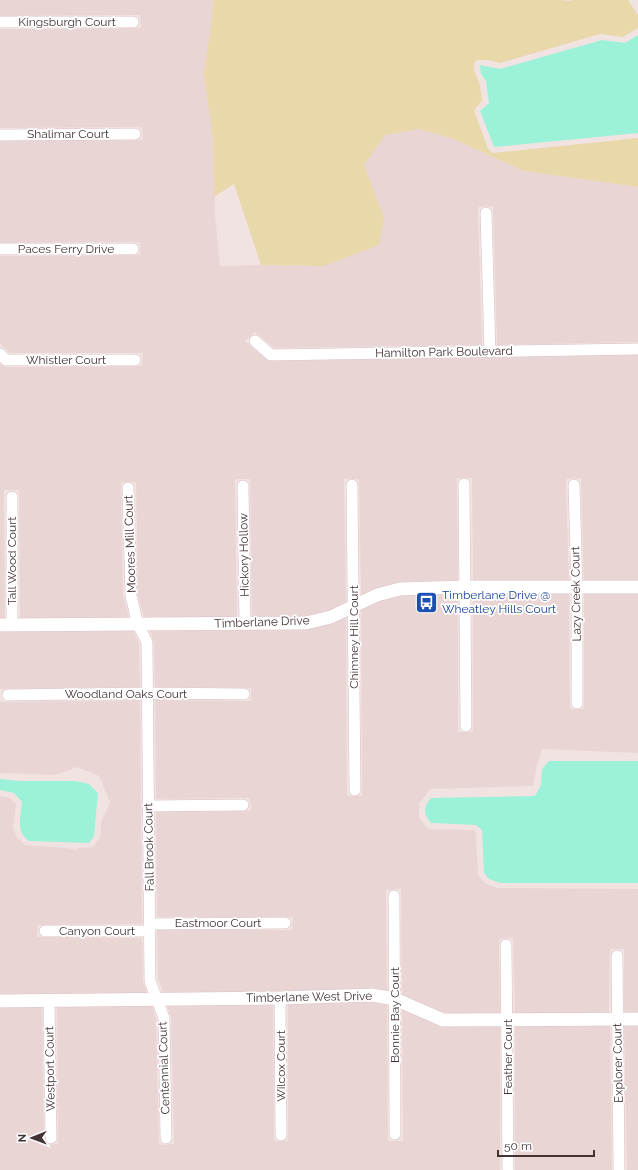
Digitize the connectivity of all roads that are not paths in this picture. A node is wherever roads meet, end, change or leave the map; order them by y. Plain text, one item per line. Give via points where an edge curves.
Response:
1 (0, 22) edge
2 (133, 22) dead end
3 (135, 134) dead end
4 (0, 135) edge
5 (486, 213) dead end
6 (133, 249) dead end
7 (0, 250) edge
8 (255, 341) dead end
9 (638, 349) edge
10 (490, 352) junction
11 (0, 354) edge
12 (135, 360) dead end
13 (464, 484) dead end
14 (352, 485) dead end
15 (574, 485) dead end
16 (243, 486) dead end
17 (128, 488) dead end
18 (12, 497) dead end
19 (465, 587) junction
20 (577, 588) junction
21 (638, 588) edge
22 (354, 606) junction
23 (245, 624) junction
24 (6, 625) edge
25 (138, 625) junction
26 (147, 693) junction
27 (244, 694) dead end
28 (8, 695) dead end
29 (577, 703) dead end
30 (466, 726) dead end
31 (355, 790) dead end
32 (243, 805) dead end
33 (148, 806) junction
34 (394, 896) dead end
35 (285, 923) dead end
36 (150, 927) junction
37 (45, 931) dead end
38 (506, 945) dead end
39 (617, 956) dead end
40 (280, 998) junction
41 (157, 999) junction
42 (395, 999) junction
43 (49, 1000) junction
44 (0, 1001) edge
45 (617, 1019) junction
46 (638, 1019) edge
47 (508, 1020) junction
48 (395, 1134) dead end
49 (281, 1135) dead end
50 (51, 1138) dead end
51 (166, 1138) dead end
52 (508, 1170) edge
53 (619, 1170) edge

1 - 2 street, Kingsburgh Court
3 - 4 street, Shalimar Court
5 - 10 street
6 - 7 street, Paces Ferry Drive
8 - 10 street, Hamilton Park Boulevard via 271,354
9 - 10 street, Hamilton Park Boulevard
11 - 12 street, Whistler Court via 6,360
13 - 19 street
14 - 22 street, Chimney Hill Court
15 - 20 street, Lazy Creek Court
16 - 23 street, Hickory Hollow
17 - 25 street, Moores Mill Court via 130,596
18 - 24 street, Tall Wood Court
19 - 20 street, Timberlane Drive
19 - 22 street, Timberlane Drive via 400,588
19 - 30 street
20 - 21 street, Timberlane Drive
20 - 29 street, Lazy Creek Court
22 - 23 street, Timberlane Drive via 331,617 306,623
22 - 31 street, Chimney Hill Court
23 - 25 street, Timberlane Drive
24 - 25 street, Timberlane Drive
25 - 26 street, Moores Mill Court via 147,642
26 - 27 street, Woodland Oaks Court
26 - 28 street, Woodland Oaks Court
26 - 33 street, Fall Brook Court
32 - 33 street
33 - 36 street, Fall Brook Court
34 - 42 street, Bonnie Bay Court
35 - 36 street, Eastmoor Court
36 - 37 street, Canyon Court
36 - 41 street, Fall Brook Court via 150,981
38 - 47 street, Feather Court
39 - 45 street, Explorer Court
40 - 41 street, Timberlane West Drive
40 - 42 street, Timberlane West Drive via 372,995
40 - 49 street, Wilcox Court
41 - 43 street, Timberlane West Drive
41 - 51 street, Centennial Court via 164,1018
42 - 47 street, Timberlane West Drive via 444,1020
42 - 48 street, Bonnie Bay Court
43 - 44 street, Timberlane West Drive
43 - 50 street, Westport Court
45 - 46 street, Timberlane West Drive
45 - 47 street, Timberlane West Drive
45 - 53 street, Explorer Court
47 - 52 street, Feather Court

